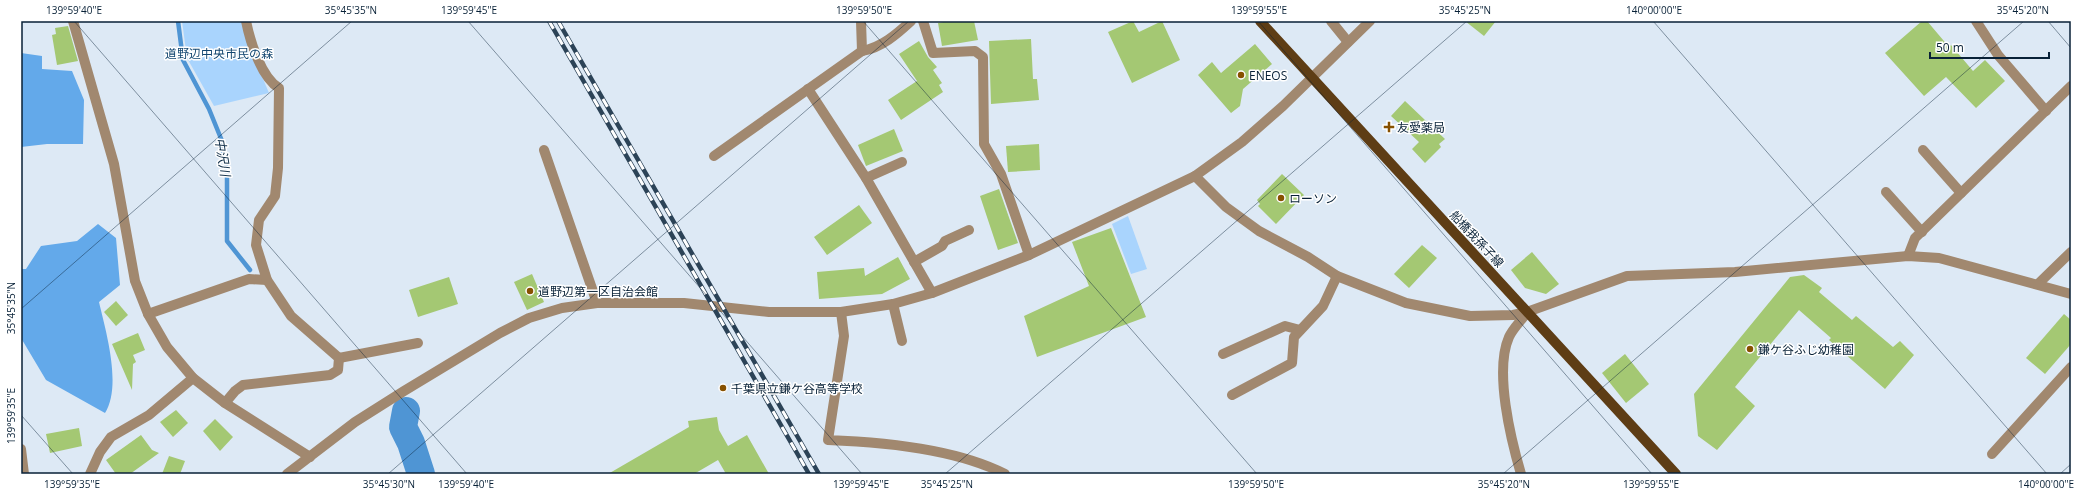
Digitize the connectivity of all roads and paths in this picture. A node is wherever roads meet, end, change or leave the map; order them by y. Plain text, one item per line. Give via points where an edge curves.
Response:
1 (73, 21) edge
2 (246, 21) edge
3 (861, 21) edge
4 (911, 21) edge
5 (923, 21) edge
6 (1260, 21) edge
7 (1331, 21) edge
8 (1370, 21) edge
9 (1976, 21) edge
10 (1348, 42) junction
11 (862, 51) junction
12 (1312, 79) junction
13 (2071, 86) edge
14 (808, 89) junction
15 (2046, 111) junction
16 (544, 150) dead end
17 (1923, 150) dead end
18 (714, 156) dead end
19 (902, 162) dead end
20 (1194, 176) junction
21 (866, 178) junction
22 (1886, 192) dead end
23 (1961, 193) junction
24 (970, 230) dead end
25 (1922, 232) junction
26 (2071, 252) edge
27 (1029, 255) junction
28 (1908, 256) junction
29 (914, 262) junction
30 (1337, 276) junction
31 (267, 280) junction
32 (2038, 284) junction
33 (932, 293) junction
34 (2071, 294) edge
35 (597, 303) junction
36 (893, 304) junction
37 (841, 312) junction
38 (1527, 312) junction
39 (148, 314) junction
40 (1300, 330) junction
41 (902, 341) dead end
42 (418, 343) dead end
43 (1223, 354) dead end
44 (340, 358) junction
45 (2071, 367) edge
46 (193, 378) junction
47 (1232, 395) dead end
48 (225, 403) junction
49 (21, 449) edge
50 (1992, 454) dead end
51 (310, 458) junction
52 (24, 474) edge
53 (90, 474) edge
54 (287, 474) edge
55 (1005, 474) edge
56 (1522, 474) edge
57 (1676, 474) edge

1 - 39 street via 114,164 135,281
2 - 31 street via 251,40 271,84 279,88 275,196 259,220 256,245
3 - 11 street
4 - 11 street via 897,34 870,50
5 - 27 street via 933,53 975,51 983,57 984,144 1001,174
6 - 12 main road, 船橋我孫子線
7 - 10 street
8 - 10 street
9 - 15 street via 1998,55
10 - 12 street
11 - 14 street
12 - 20 street via 1242,142
12 - 38 main road, 船橋我孫子線
13 - 15 street
14 - 18 street
14 - 21 street
15 - 23 street
16 - 35 street
17 - 23 street
19 - 21 street
20 - 27 street
20 - 30 street via 1226,206 1259,231
21 - 29 street
22 - 25 street
23 - 25 street
24 - 29 street via 945,241 942,246
25 - 28 street via 1915,238
26 - 32 street
27 - 33 street
28 - 32 street via 1939,258
28 - 38 street via 1735,272 1627,276
29 - 33 street
30 - 38 street via 1406,303 1470,316 1513,316
30 - 40 street via 1323,306
31 - 39 street via 249,279
31 - 44 street via 291,316
32 - 34 street
33 - 36 street
35 - 37 street via 684,303 769,312
35 - 51 street via 562,308 529,318 500,333 356,422
36 - 37 street
36 - 41 street
37 - 55 street via 844,336 828,440 869,442 942,454 989,466
38 - 56 street via 1509,337 1502,370 1514,451
38 - 57 main road, 船橋我孫子線
39 - 46 street via 167,346
40 - 43 street via 1285,326
40 - 47 street via 1294,337 1292,363
42 - 44 street
44 - 48 street via 338,370 330,375 243,385 234,391
45 - 50 street
46 - 48 street
46 - 53 street via 149,415 111,436
48 - 51 street
49 - 52 street
51 - 54 street

